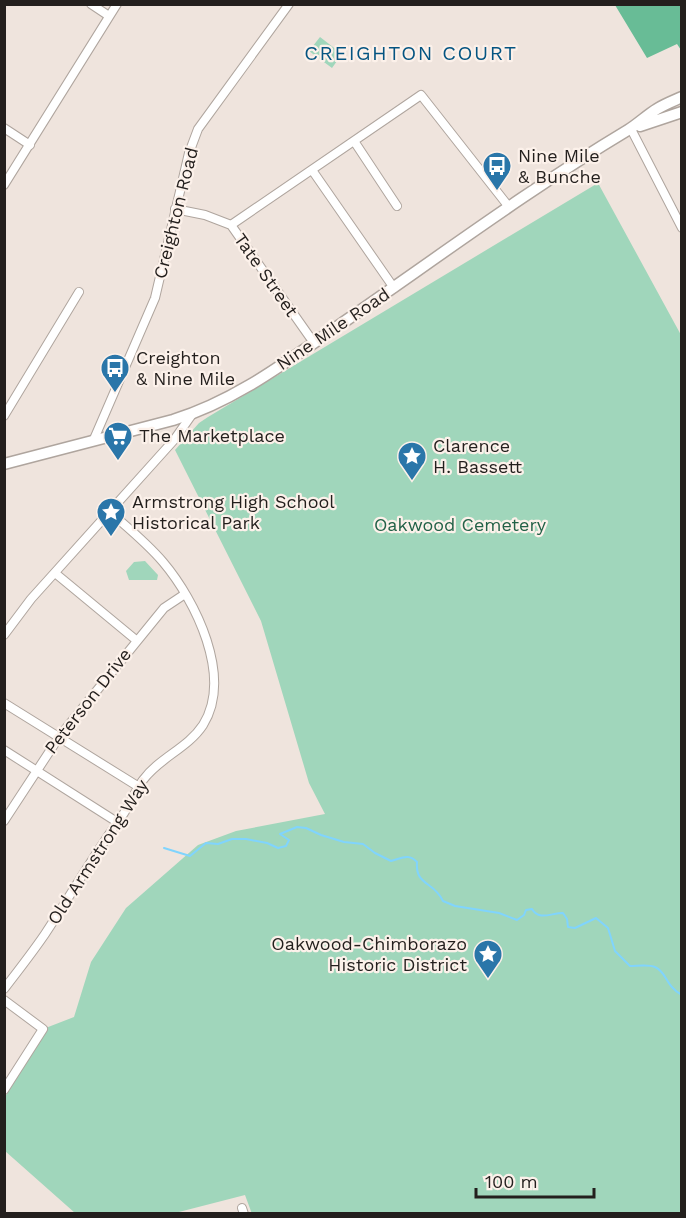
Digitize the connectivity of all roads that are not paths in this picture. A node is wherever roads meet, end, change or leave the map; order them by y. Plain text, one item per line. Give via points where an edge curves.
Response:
1 (91, 4) edge
2 (117, 4) edge
3 (289, 4) edge
4 (109, 16) junction
5 (681, 97) edge
6 (681, 112) edge
7 (4, 128) edge
8 (631, 129) junction
9 (354, 141) junction
10 (30, 145) junction
11 (312, 170) junction
12 (4, 185) edge
13 (397, 206) dead end
14 (509, 207) junction
15 (175, 208) junction
16 (231, 225) junction
17 (681, 228) edge
18 (394, 288) junction
19 (79, 292) dead end
20 (314, 343) junction
21 (193, 414) junction
22 (4, 416) edge
23 (94, 439) junction
24 (4, 464) edge
25 (110, 512) junction
26 (55, 573) junction
27 (185, 594) junction
28 (4, 635) edge
29 (136, 640) junction
30 (4, 703) edge
31 (59, 737) junction
32 (4, 750) edge
33 (36, 770) junction
34 (139, 787) junction
35 (4, 821) edge
36 (117, 822) junction
37 (4, 989) edge
38 (4, 1000) edge
39 (4, 1090) edge

1 - 4 street
2 - 4 street
3 - 15 street, Creighton Road via 198,129
4 - 10 street
5 - 8 main road, Nine Mile Road via 658,108
6 - 8 main road, Nine Mile Road
7 - 10 street
8 - 14 main road, Nine Mile Road
8 - 17 street
9 - 11 street
9 - 13 street
9 - 14 street via 421,95
10 - 12 street
11 - 16 street
11 - 18 street
14 - 18 main road, Nine Mile Road
15 - 16 street, Tate Street
15 - 23 street, Creighton Road via 155,298
16 - 20 street, Tate Street
18 - 20 main road, Nine Mile Road
19 - 22 street
20 - 21 main road, Nine Mile Road via 255,383
21 - 23 main road, Nine Mile Road
21 - 25 street
23 - 24 main road, Nine Mile Road
25 - 26 street
25 - 27 street, Old Armstrong Way via 163,562
26 - 28 street
26 - 29 street
27 - 29 street, Peterson Drive via 167,604
27 - 34 street, Old Armstrong Way via 206,640 214,672 214,696 200,728
29 - 31 street, Peterson Drive
30 - 31 street
31 - 33 street, Peterson Drive
31 - 34 street
32 - 33 street
33 - 35 street, Peterson Drive
33 - 36 street
34 - 36 street, Old Armstrong Way
36 - 37 street, Old Armstrong Way via 46,933
38 - 39 street via 43,1029

